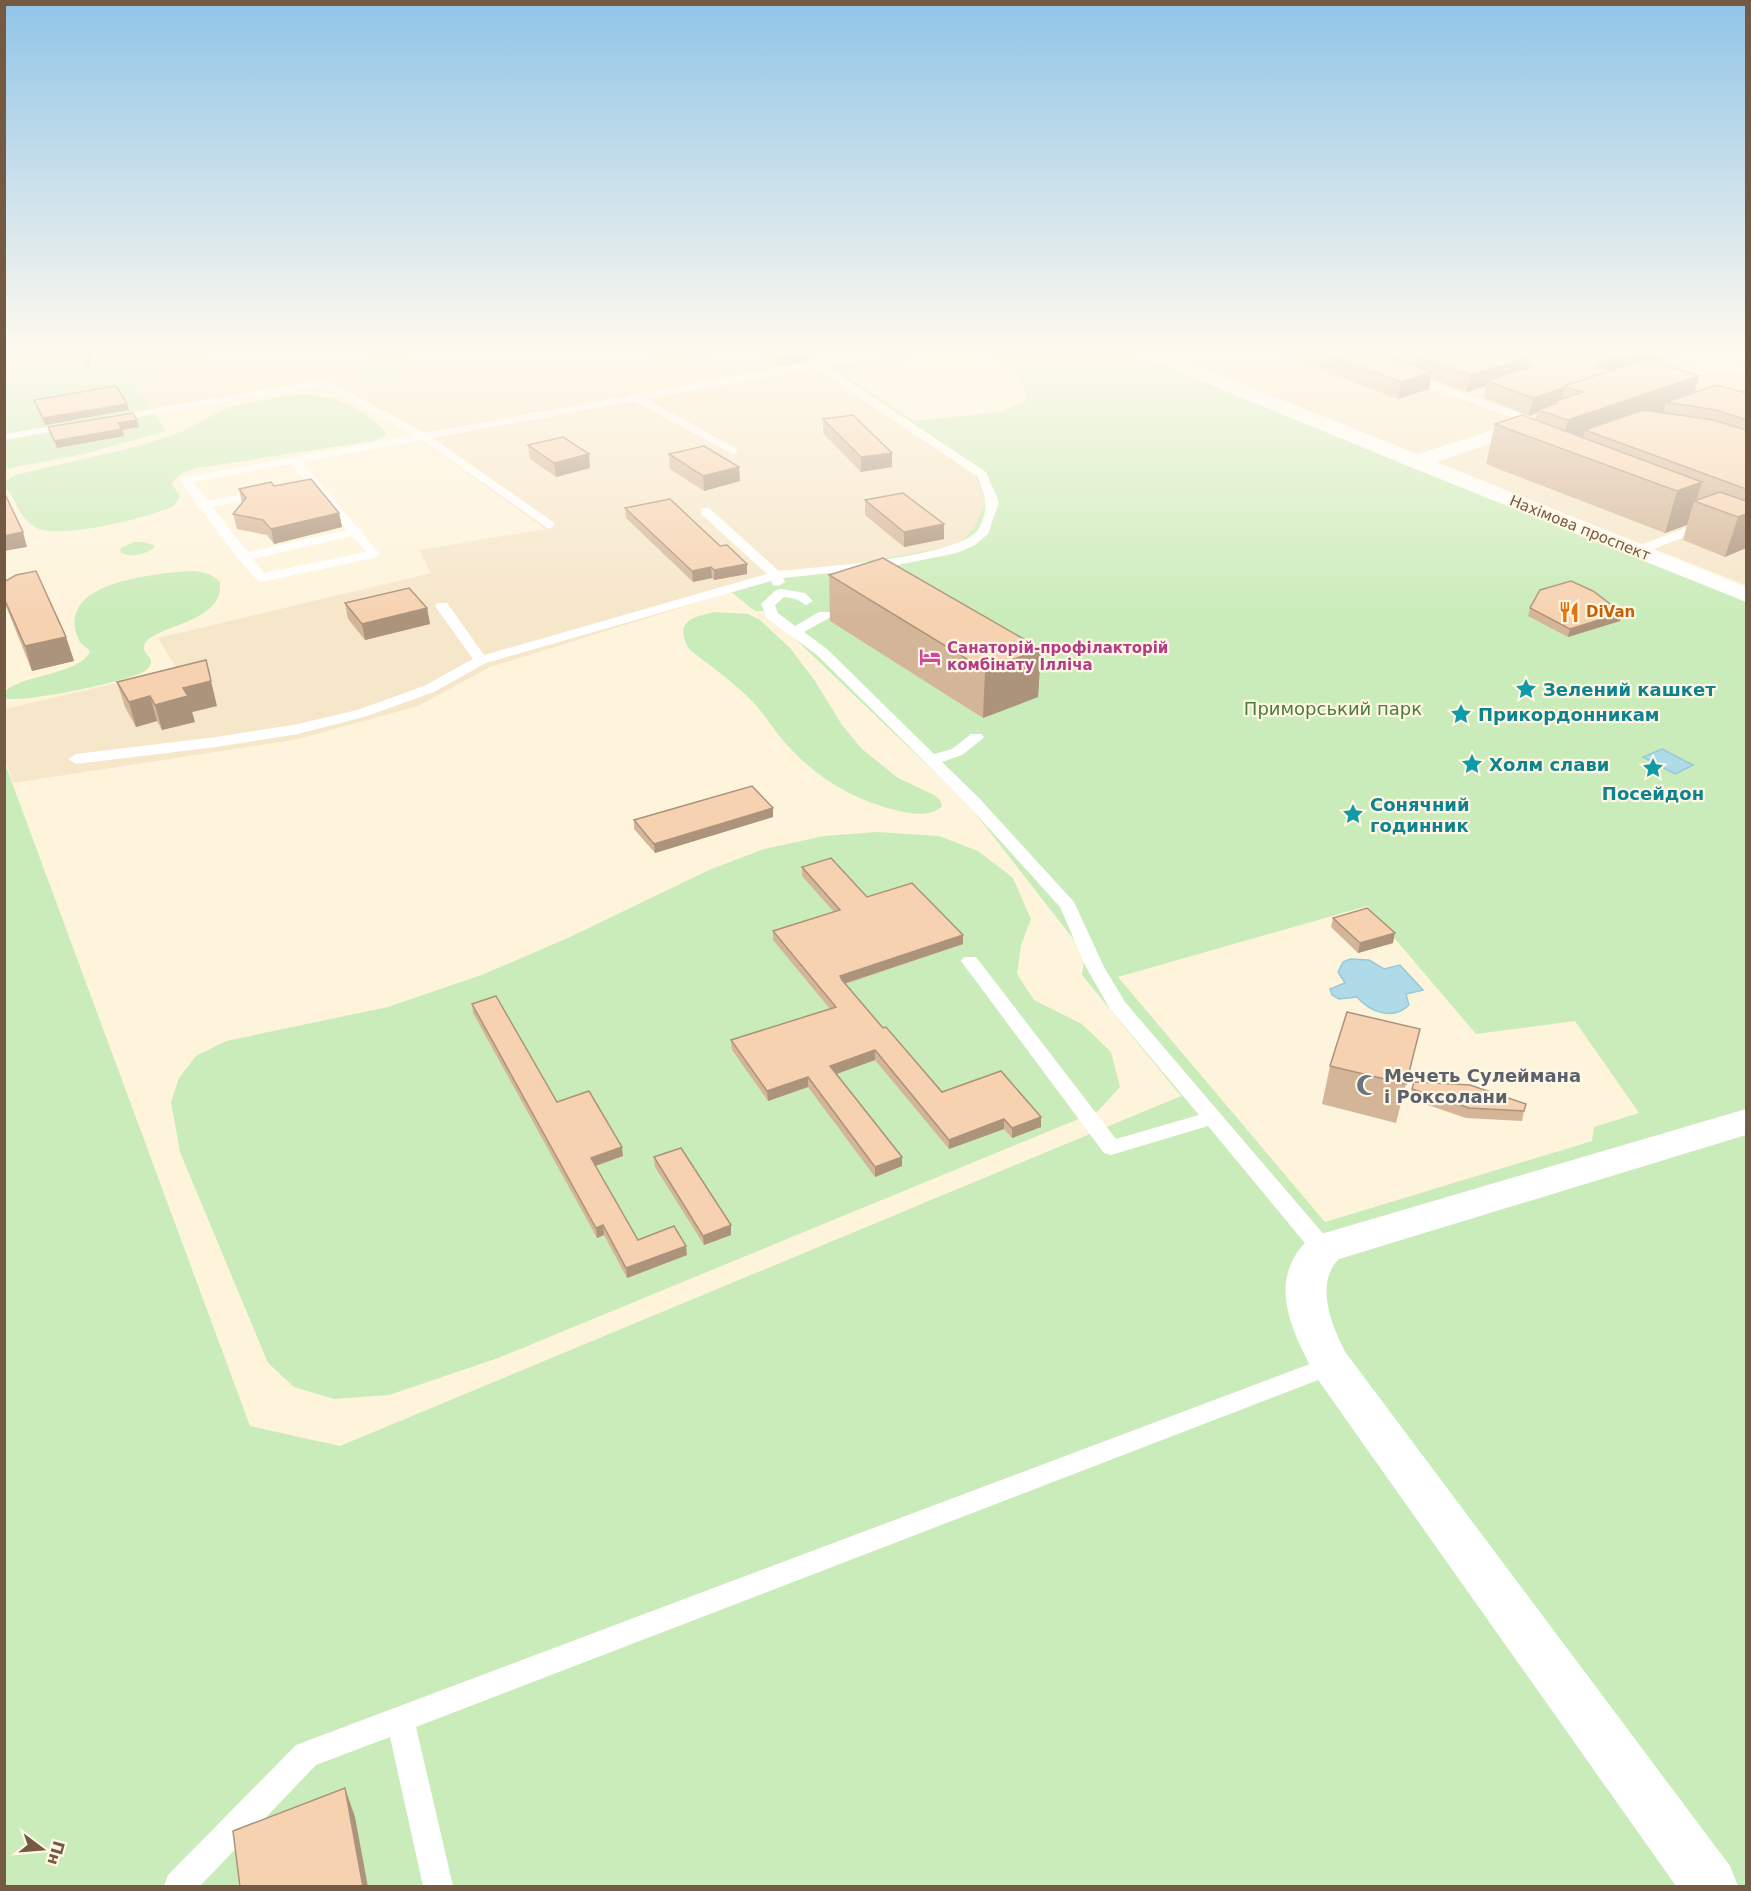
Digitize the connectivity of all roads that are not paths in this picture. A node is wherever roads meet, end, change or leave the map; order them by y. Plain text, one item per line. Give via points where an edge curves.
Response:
1 (400, 440) edge
2 (429, 440) edge
3 (713, 440) edge
4 (931, 440) edge
5 (1362, 440) edge
6 (1497, 440) edge
7 (733, 451) dead end
8 (294, 460) junction
9 (1415, 462) junction
10 (281, 490) edge
11 (205, 505) junction
12 (705, 511) dead end
13 (1687, 515) edge
14 (549, 525) dead end
15 (355, 532) junction
16 (1636, 551) junction
17 (244, 556) junction
18 (776, 575) junction
19 (781, 593) junction
20 (1746, 595) edge
21 (806, 601) dead end
22 (442, 606) dead end
23 (824, 615) dead end
24 (796, 631) junction
25 (481, 660) junction
26 (976, 737) dead end
27 (76, 759) dead end
28 (932, 760) junction
29 (970, 961) dead end
30 (1213, 1118) junction
31 (1746, 1122) edge
32 (1325, 1248) junction
33 (1331, 1365) junction
34 (400, 1719) junction
35 (179, 1887) edge
36 (438, 1887) edge
37 (1710, 1887) edge

1 - 8 lane
2 - 14 lane
3 - 7 lane
4 - 18 lane via 982,474 993,502 984,531 971,543 887,563
5 - 9 main road, Нахімова проспект
6 - 9 main road
8 - 11 lane via 185,480
8 - 15 lane via 308,484
9 - 16 main road, Нахімова проспект
10 - 11 lane
11 - 17 lane
12 - 18 lane
13 - 16 lane via 1713,525
15 - 17 lane
15 - 17 lane via 374,554 261,578
16 - 20 main road, Нахімова проспект
18 - 19 lane
18 - 25 lane
19 - 21 lane
19 - 24 lane via 768,607 772,615
22 - 25 lane
23 - 24 lane
24 - 28 lane
25 - 27 lane via 429,689 362,714 216,742
26 - 28 lane via 957,752
28 - 30 lane via 1068,906 1117,1005
29 - 30 lane via 1111,1148
30 - 32 lane
31 - 32 main road
32 - 33 main road via 1313,1259 1307,1274 1306,1301 1317,1338
33 - 34 lane
33 - 37 main road
34 - 35 lane via 306,1755
34 - 36 lane

